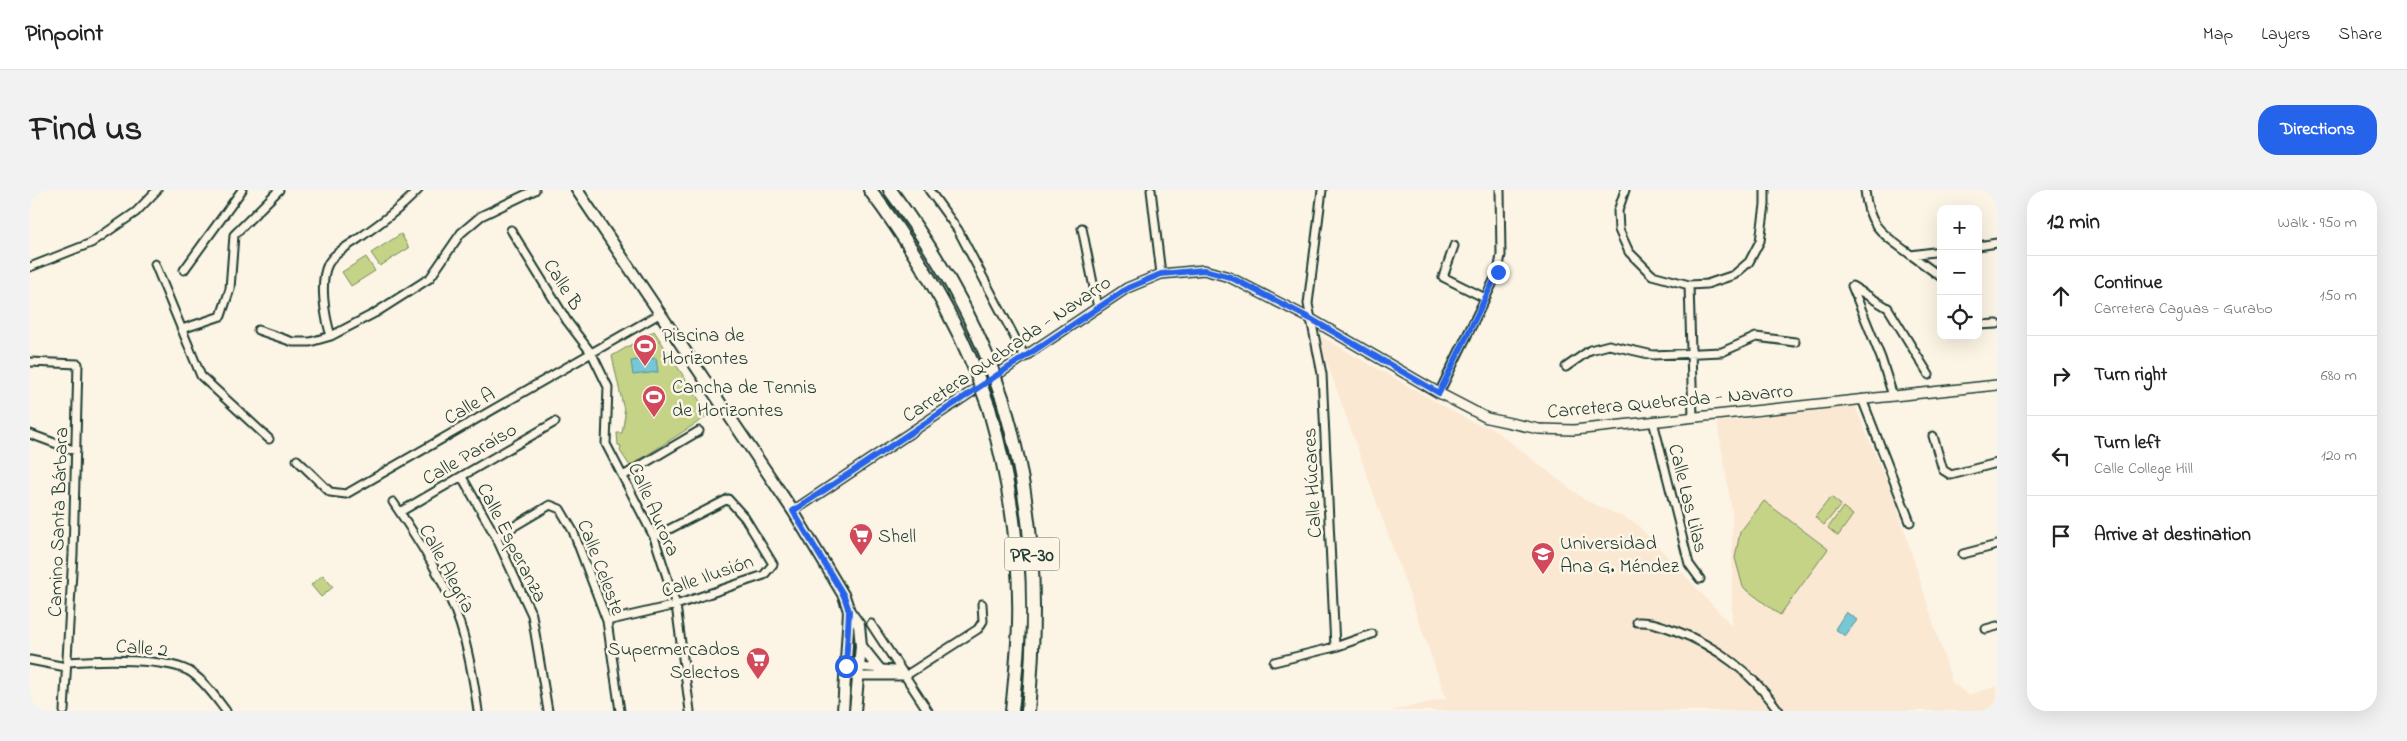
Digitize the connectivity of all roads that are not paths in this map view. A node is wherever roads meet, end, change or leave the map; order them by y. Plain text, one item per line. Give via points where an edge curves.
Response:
1 (157, 190) edge
2 (242, 190) edge
3 (279, 190) edge
4 (418, 190) edge
5 (535, 190) edge
6 (577, 190) edge
7 (870, 190) edge
8 (890, 190) edge
9 (930, 190) edge
10 (1151, 190) edge
11 (1322, 190) edge
12 (1500, 190) edge
13 (1625, 190) edge
14 (1765, 190) edge
15 (1865, 190) edge
16 (1082, 228) dead end
17 (511, 230) dead end
18 (1997, 243) edge
19 (1982, 245) edge
20 (1454, 246) dead end
21 (1937, 251) edge
22 (1910, 254) junction
23 (155, 264) dead end
24 (30, 267) edge
25 (184, 270) dead end
26 (1161, 274) junction
27 (1937, 274) edge
28 (1689, 285) junction
29 (1485, 298) junction
30 (1098, 308) junction
31 (662, 313) junction
32 (1311, 319) junction
33 (1997, 324) edge
34 (1982, 325) edge
35 (182, 328) junction
36 (258, 330) dead end
37 (331, 336) junction
38 (1795, 342) dead end
39 (592, 354) junction
40 (1691, 354) junction
41 (1025, 357) junction
42 (30, 362) edge
43 (1566, 367) dead end
44 (1930, 375) dead end
45 (1997, 385) edge
46 (1439, 393) junction
47 (1893, 396) junction
48 (1862, 399) junction
49 (1693, 417) junction
50 (1653, 421) junction
51 (555, 422) dead end
52 (699, 431) dead end
53 (30, 434) edge
54 (1933, 436) dead end
55 (269, 439) dead end
56 (76, 452) junction
57 (297, 460) dead end
58 (1997, 463) edge
59 (623, 476) junction
60 (462, 477) junction
61 (393, 502) dead end
62 (793, 511) junction
63 (400, 512) junction
64 (1910, 522) dead end
65 (496, 537) junction
66 (654, 537) junction
67 (1997, 545) edge
68 (1963, 554) dead end
69 (1700, 579) dead end
70 (982, 604) dead end
71 (676, 605) junction
72 (849, 611) junction
73 (607, 621) junction
74 (1637, 622) dead end
75 (871, 624) dead end
76 (1997, 626) edge
77 (1986, 629) dead end
78 (1372, 634) dead end
79 (861, 646) junction
80 (1334, 647) junction
81 (30, 660) edge
82 (1274, 662) dead end
83 (67, 664) junction
84 (880, 670) junction
85 (846, 671) junction
86 (860, 672) junction
87 (906, 676) junction
88 (64, 711) edge
89 (226, 711) edge
90 (478, 711) edge
91 (548, 711) edge
92 (620, 711) edge
93 (690, 711) edge
94 (843, 711) edge
95 (855, 711) edge
96 (928, 711) edge
97 (1012, 711) edge
98 (1028, 711) edge
99 (1779, 711) edge

1 - 24 street via 136,212 91,243
2 - 25 street
3 - 35 street via 234,235 230,290 221,316
4 - 37 street via 396,211 336,254 328,264 324,302
5 - 37 street via 481,216 461,233 430,278
6 - 31 main road
7 - 97 highway, PR-30, bridge via 911,245 934,283 974,367 989,408 1008,487 1017,557 1019,622
8 - 98 highway, PR-30, bridge via 929,244 951,282 988,359 1003,400 1024,488 1031,541 1034,621
9 - 41 street via 958,230
10 - 26 street
11 - 32 street, Calle Húcares via 1308,304
12 - 29 street via 1502,254 1498,272
13 - 28 street via 1618,211 1619,230 1629,252 1652,274
14 - 28 street via 1760,241 1749,262 1734,275 1707,284
15 - 22 street via 1866,207 1878,230
16 - 30 street
17 - 39 street, Calle B via 567,321
18 - 19 street
20 - 29 street via 1442,277
21 - 22 street
22 - 27 street
23 - 35 street
26 - 30 street, Carretera Quebrada - Navarro via 1128,288
26 - 32 street, Carretera Quebrada - Navarro via 1204,270 1230,277
28 - 40 street
29 - 46 street
30 - 41 street, Carretera Quebrada - Navarro
31 - 39 street, Calle A
31 - 62 main road
32 - 46 street, Carretera Quebrada - Navarro
32 - 80 street, Calle Húcares via 1322,374
33 - 34 street
35 - 55 street via 201,376
36 - 37 street via 293,342 310,342
38 - 40 street via 1756,338 1722,352
39 - 57 street, Calle A via 346,494 330,492
39 - 59 street, Calle Aurora via 608,387 606,444
40 - 43 street via 1652,356 1609,345 1590,350
40 - 49 street
41 - 62 street, Carretera Quebrada - Navarro
42 - 56 street, Camino Santa Bárbara via 78,364
44 - 47 street via 1888,308 1852,286
45 - 47 street, Carretera Quebrada - Navarro
46 - 50 street, Carretera Quebrada - Navarro via 1487,418 1539,429 1574,430
47 - 48 street, Carretera Quebrada - Navarro
48 - 49 street, Carretera Quebrada - Navarro
48 - 64 street
49 - 50 street, Carretera Quebrada - Navarro
50 - 69 street, Calle Las Lilas via 1689,564
51 - 60 street, Calle Paraíso
52 - 59 street
53 - 56 street
54 - 58 street via 1943,470 1951,475
56 - 83 street, Camino Santa Bárbara
59 - 66 street, Calle Aurora
60 - 63 street, Calle Paraíso
60 - 65 street, Calle Esperanza
61 - 63 street, Calle Alegría
62 - 72 main road via 844,596
63 - 90 street, Calle Alegría via 440,581 460,624
65 - 73 street, Calle Celeste via 550,505 560,509 573,531
65 - 91 street, Calle Esperanza via 532,615
66 - 71 street, Calle Aurora
66 - 71 street, Calle Ilusión via 728,498 773,564 764,575
67 - 68 street
70 - 87 street via 983,621 978,629
71 - 73 street, Calle Ilusión
71 - 93 street, Calle Aurora
72 - 79 main road via 859,625
72 - 85 main road
73 - 92 street, Calle Celeste
74 - 99 street via 1653,623 1693,637 1734,661 1762,687
75 - 87 street
76 - 77 street
78 - 80 street
79 - 84 main road
79 - 86 main road
80 - 82 street
81 - 83 street, Calle 2
83 - 88 street, Camino Santa Bárbara
83 - 89 street, Calle 2 via 98,660 172,664 192,673
84 - 86 street
84 - 87 street via 894,670
85 - 86 street
85 - 94 main road
86 - 87 street
86 - 95 main road
87 - 96 street

